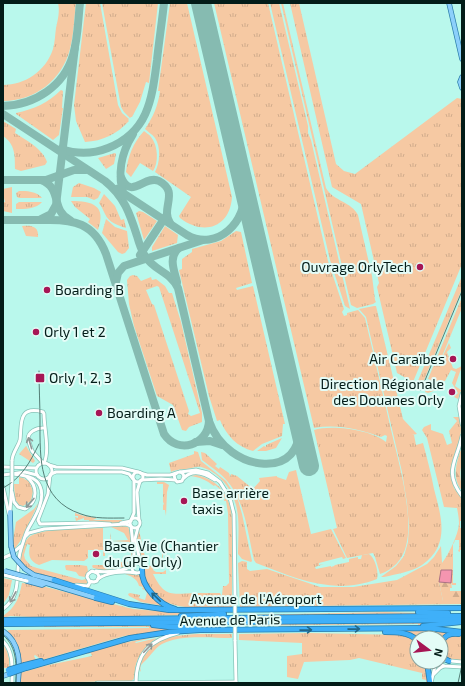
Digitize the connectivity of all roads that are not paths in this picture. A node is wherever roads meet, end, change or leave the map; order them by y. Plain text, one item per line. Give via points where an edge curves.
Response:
1 (449, 3) edge
2 (462, 59) edge
3 (462, 77) edge
4 (462, 88) edge
5 (462, 394) edge
6 (462, 424) edge
7 (43, 428) dead end
8 (462, 436) edge
9 (44, 463) junction
10 (49, 465) junction
11 (3, 467) edge
12 (36, 468) junction
13 (178, 472) junction
14 (139, 473) junction
15 (13, 474) junction
16 (51, 474) junction
17 (3, 475) edge
18 (37, 475) junction
19 (25, 476) junction
20 (184, 478) junction
21 (133, 479) junction
22 (176, 480) junction
23 (141, 481) junction
24 (3, 487) edge
25 (225, 488) junction
26 (12, 492) junction
27 (462, 496) edge
28 (10, 512) joint
29 (10, 520) junction
30 (131, 520) junction
31 (138, 520) junction
32 (120, 524) junction
33 (131, 526) junction
34 (138, 527) junction
35 (25, 538) junction
36 (22, 544) junction
37 (3, 558) edge
38 (134, 564) junction
39 (141, 568) junction
40 (94, 571) junction
41 (4, 573) edge
42 (136, 573) junction
43 (98, 579) junction
44 (54, 580) junction
45 (89, 581) junction
46 (96, 598) joint
47 (146, 607) junction
48 (462, 608) edge
49 (3, 609) edge
50 (372, 610) junction
51 (183, 611) junction
52 (260, 611) junction
53 (462, 615) edge
54 (148, 619) junction
55 (3, 620) edge
56 (462, 621) edge
57 (140, 623) junction
58 (3, 624) edge
59 (374, 629) junction
60 (253, 630) junction
61 (3, 631) edge
62 (181, 631) junction
63 (462, 633) edge
64 (409, 635) edge
65 (449, 635) edge
66 (3, 641) edge
67 (449, 661) edge
68 (462, 662) edge
69 (449, 666) edge
70 (462, 666) edge
71 (429, 670) edge
72 (434, 670) edge
73 (438, 670) edge
74 (7, 671) edge
75 (3, 675) edge
76 (433, 676) junction
77 (12, 683) edge
78 (18, 683) edge
79 (97, 683) edge
80 (128, 683) edge
81 (136, 683) edge
82 (236, 683) edge
83 (431, 683) edge

1 - 2 main road
3 - 4 main road
5 - 6 street via 459,406
9 -> 7 street via 32,451 28,439 30,433
8 - 27 street via 452,467 453,481
9 - 10 street
9 - 12 street
9 - 26 street, bridge via 44,413 26,413 22,419 20,439 13,454
10 - 14 street via 122,468
10 - 16 street
11 - 12 street
12 - 18 street
13 - 14 street via 173,475
13 - 20 street via 183,473
13 - 22 street via 174,475
13 - 25 street via 205,472
14 - 21 street via 134,474
14 - 23 street
15 - 17 street
15 - 18 street via 25,472
15 - 19 street
16 - 18 street via 44,479
16 - 21 street via 122,472 129,474
16 - 32 street via 48,494 38,522
19 -> 26 street via 32,482 35,490 35,498 31,505 25,509 18,507
19 - 35 street via 39,483 42,497
20 - 22 street via 181,482
20 - 25 street via 191,473 201,474
21 - 23 street via 136,482
21 - 30 street via 134,513
22 - 23 street
23 - 31 street via 137,492
24 - 29 street
25 - 82 street, bridge via 234,510
26 - 28 street
28 - 29 main road
29 - 44 main road, bridge via 14,557 34,575
30 - 31 street
30 - 32 street
30 - 33 street
31 - 34 street
32 - 33 street
32 - 35 street via 49,528 29,533
33 - 34 street
33 - 38 street
34 - 39 street via 135,539
35 - 36 street
36 - 37 street
36 -> 49 street via 16,593
38 - 39 street via 139,563
38 - 40 street via 107,572
38 - 42 street via 132,569
39 - 42 street via 140,572
51 -> 39 highway via 156,598 144,582
40 - 43 street via 98,574
40 - 45 street via 88,574
41 - 46 main road, bridge
42 - 43 street via 122,572
43 - 45 street via 94,582
44 - 45 street via 84,587 89,585
44 - 47 highway, Avenue de l'Aéroport via 120,602
46 - 47 highway via 128,607
47 - 51 highway, Avenue de l'Aéroport
48 - 50 highway, Avenue de l'Aéroport
50 - 52 highway, Avenue de l'Aéroport
50 - 53 highway
51 - 52 highway, Avenue de l'Aéroport
52 - 54 highway via 160,616
53 - 54 highway
54 - 55 highway
56 - 57 highway
56 - 59 highway via 425,626 380,626
57 - 58 highway
57 - 60 highway via 170,627
60 -> 59 highway, Avenue de Paris
59 - 63 highway, Avenue de Paris via 428,628
59 - 64 highway via 378,632
60 - 62 highway, Avenue de Paris
61 - 78 main road via 11,638 18,652
62 - 74 highway, Avenue de Paris, bridge via 130,638
81 -> 62 street via 137,666 150,645
63 - 65 highway
66 - 77 street via 11,657
67 - 68 street
69 - 70 street
71 - 83 highway
72 - 76 street
73 - 76 street
74 - 75 main road
76 - 83 street
79 - 80 street
80 - 81 street
81 - 82 street

